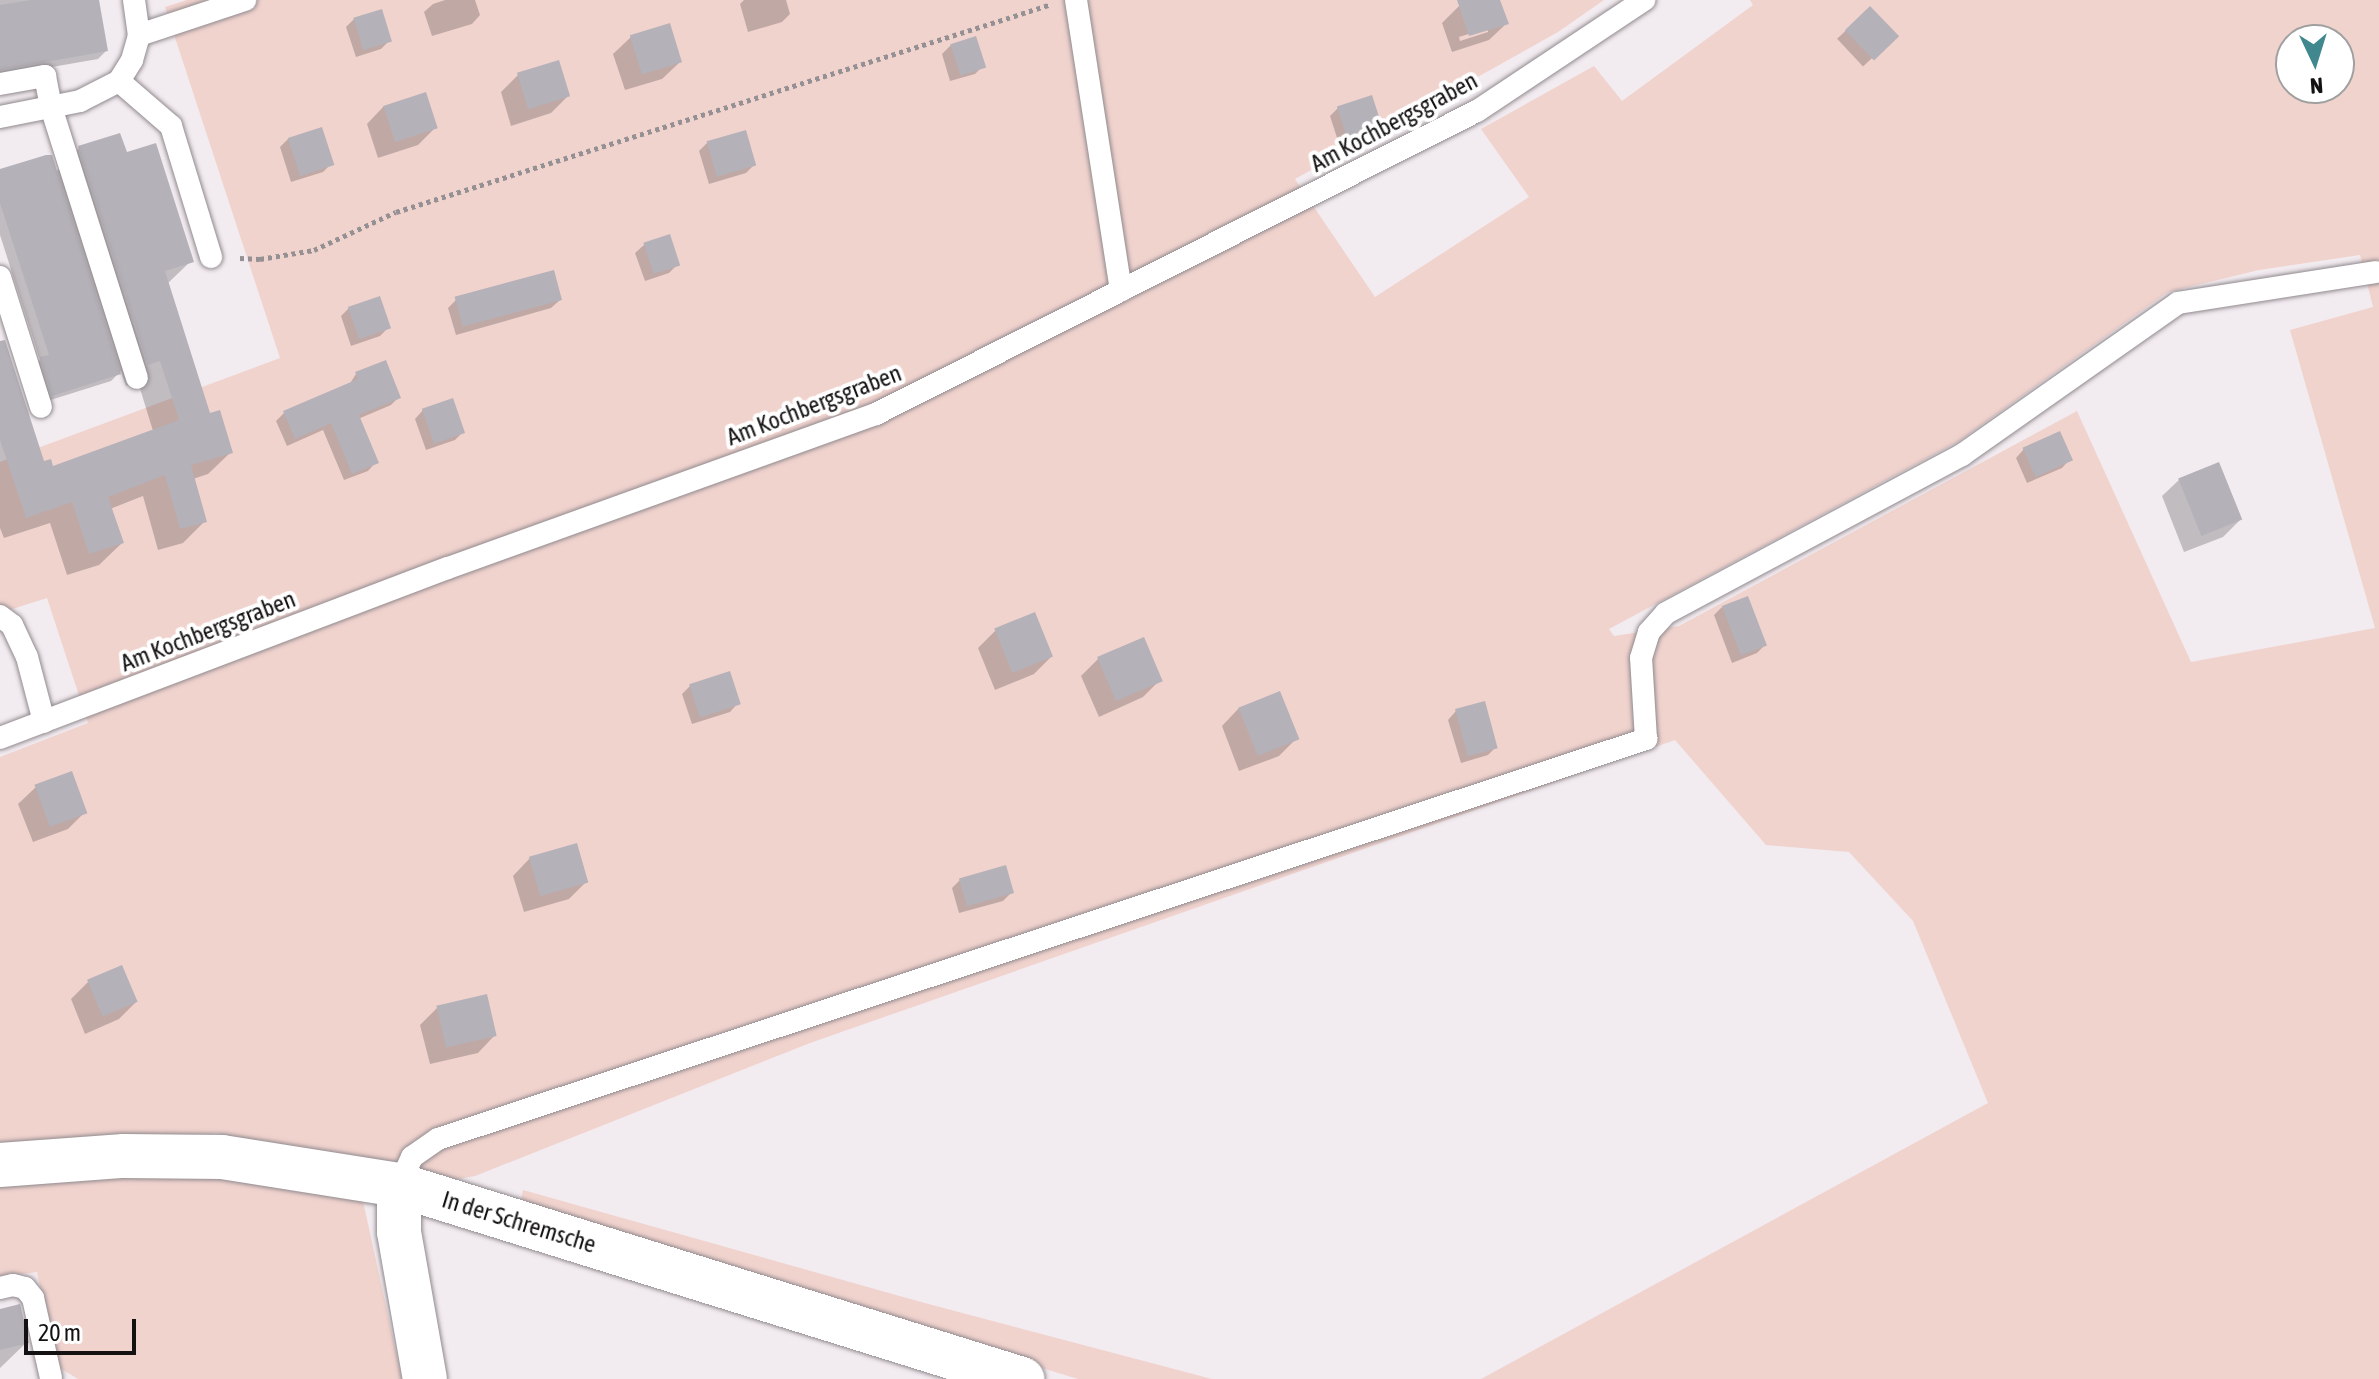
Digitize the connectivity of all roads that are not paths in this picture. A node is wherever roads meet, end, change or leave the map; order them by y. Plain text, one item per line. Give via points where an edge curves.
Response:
1 (134, 0) edge
2 (245, 0) edge
3 (1076, 0) edge
4 (1644, 0) edge
5 (139, 35) junction
6 (119, 81) junction
7 (0, 84) edge
8 (51, 107) junction
9 (0, 117) edge
10 (211, 257) road end
11 (2376, 272) dead end
12 (0, 277) edge
13 (1121, 291) junction
14 (137, 378) dead end
15 (41, 407) dead end
16 (0, 616) edge
17 (44, 722) junction
18 (0, 738) edge
19 (0, 1165) edge
20 (399, 1185) junction
21 (0, 1288) edge
22 (51, 1378) edge
23 (425, 1379) edge
24 (1022, 1379) edge

1 - 5 lane
2 - 5 lane
3 - 13 lane
4 - 13 lane, Am Kochbergsgraben via 1477,111
5 - 6 lane
6 - 8 lane via 80,101
6 - 10 lane via 171,126
7 - 8 lane via 45,76
8 - 9 lane
8 - 14 lane
11 - 20 lane via 2178,303 1962,455 1666,613 1649,632 1641,658 1646,739 438,1139 412,1157
12 - 15 lane
13 - 17 lane, Am Kochbergsgraben via 876,414 448,568
16 - 17 lane via 12,625 27,657
17 - 18 lane, Am Kochbergsgraben
19 - 20 street, In der Schremsche via 124,1156 222,1157
20 - 23 street via 399,1232
20 - 24 street, In der Schremsche
21 - 22 lane via 25,1288 33,1298

